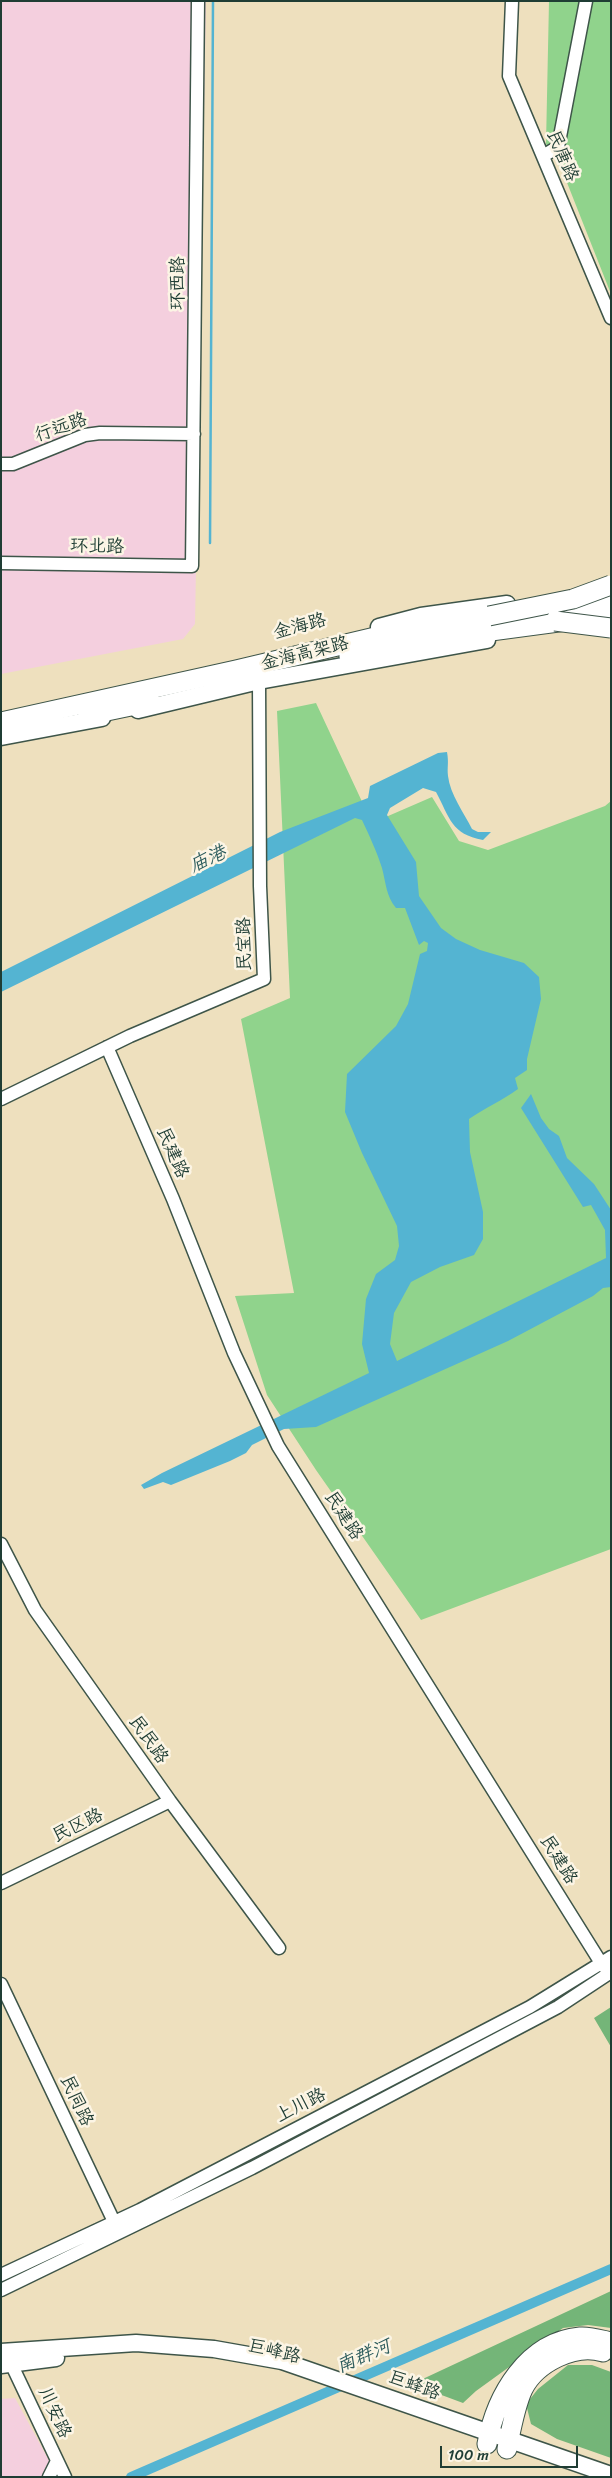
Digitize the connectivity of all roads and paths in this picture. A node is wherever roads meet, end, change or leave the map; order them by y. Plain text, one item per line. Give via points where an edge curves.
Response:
1 (198, 1) edge
2 (512, 1) edge
3 (586, 1) edge
4 (543, 156) junction
5 (611, 318) edge
6 (194, 434) junction
7 (1, 464) edge
8 (1, 563) edge
9 (192, 566) joint
10 (611, 585) edge
11 (611, 590) edge
12 (611, 601) edge
13 (611, 615) edge
14 (489, 616) junction
15 (555, 621) junction
16 (611, 624) edge
17 (611, 628) edge
18 (259, 680) junction
19 (1, 717) edge
20 (1, 722) edge
21 (1, 732) edge
22 (1, 737) edge
23 (107, 1047) junction
24 (1, 1099) edge
25 (1, 1544) edge
26 (170, 1801) junction
27 (1, 1883) edge
28 (279, 1948) dead end
29 (606, 1960) edge
30 (611, 1972) edge
31 (1, 1984) edge
32 (117, 2227) junction
33 (1, 2275) edge
34 (1, 2290) edge
35 (611, 2342) edge
36 (4, 2355) edge
37 (611, 2355) edge
38 (305, 2369) joint
39 (385, 2401) junction
40 (488, 2438) junction
41 (508, 2444) junction
42 (57, 2461) junction
43 (611, 2475) edge
44 (49, 2477) edge
45 (65, 2477) edge
46 (583, 2477) edge

1 - 6 street, 环西路
2 - 4 street, 民唐路 via 509,76
3 - 4 street via 558,147
4 - 5 street, 民唐路
6 - 7 street, 行远路 via 85,435 13,464
6 - 9 street, 环西路
8 - 9 street, 环北路
10 - 14 highway, bridge via 573,599
11 - 19 main road, 金海路 via 421,616 188,678
12 - 14 highway, 金海高架路, bridge
13 - 15 highway, 金海高架路, bridge
14 - 20 highway, 金海高架路 via 409,629
15 - 17 highway, bridge
15 - 21 highway, 金海高架路 via 446,637 340,658 117,710
16 - 18 main road via 491,639
18 - 22 main road via 101,718
18 - 23 street, 民宝路 via 264,979
23 - 24 street, 民宝路
23 - 29 street, 民建路 via 173,1199 234,1353 278,1446
25 - 26 street, 民民路 via 35,1610
26 - 27 street, 民区路
26 - 28 street, 民民路
29 - 30 street, 民建路
29 - 32 street, 上川路 via 530,2007
30 - 32 street, 上川路 via 558,2007 252,2168
31 - 32 street, 民同路
32 - 33 street, 上川路
32 - 34 street, 上川路
35 - 40 highway via 582,2337 558,2342 536,2352 506,2392
36 - 38 main road, 巨峰路 via 136,2343 214,2349
36 - 39 main road, 巨峰路 via 98,2353 179,2356 273,2369
36 - 42 street, 川安路
37 - 41 highway via 581,2350 560,2356 539,2369 524,2388
38 - 39 main road, 巨蜂路
39 - 40 main road, 巨蜂路
40 - 41 main road
41 - 43 main road
41 - 46 main road
42 - 44 street
42 - 45 street, 川安路

